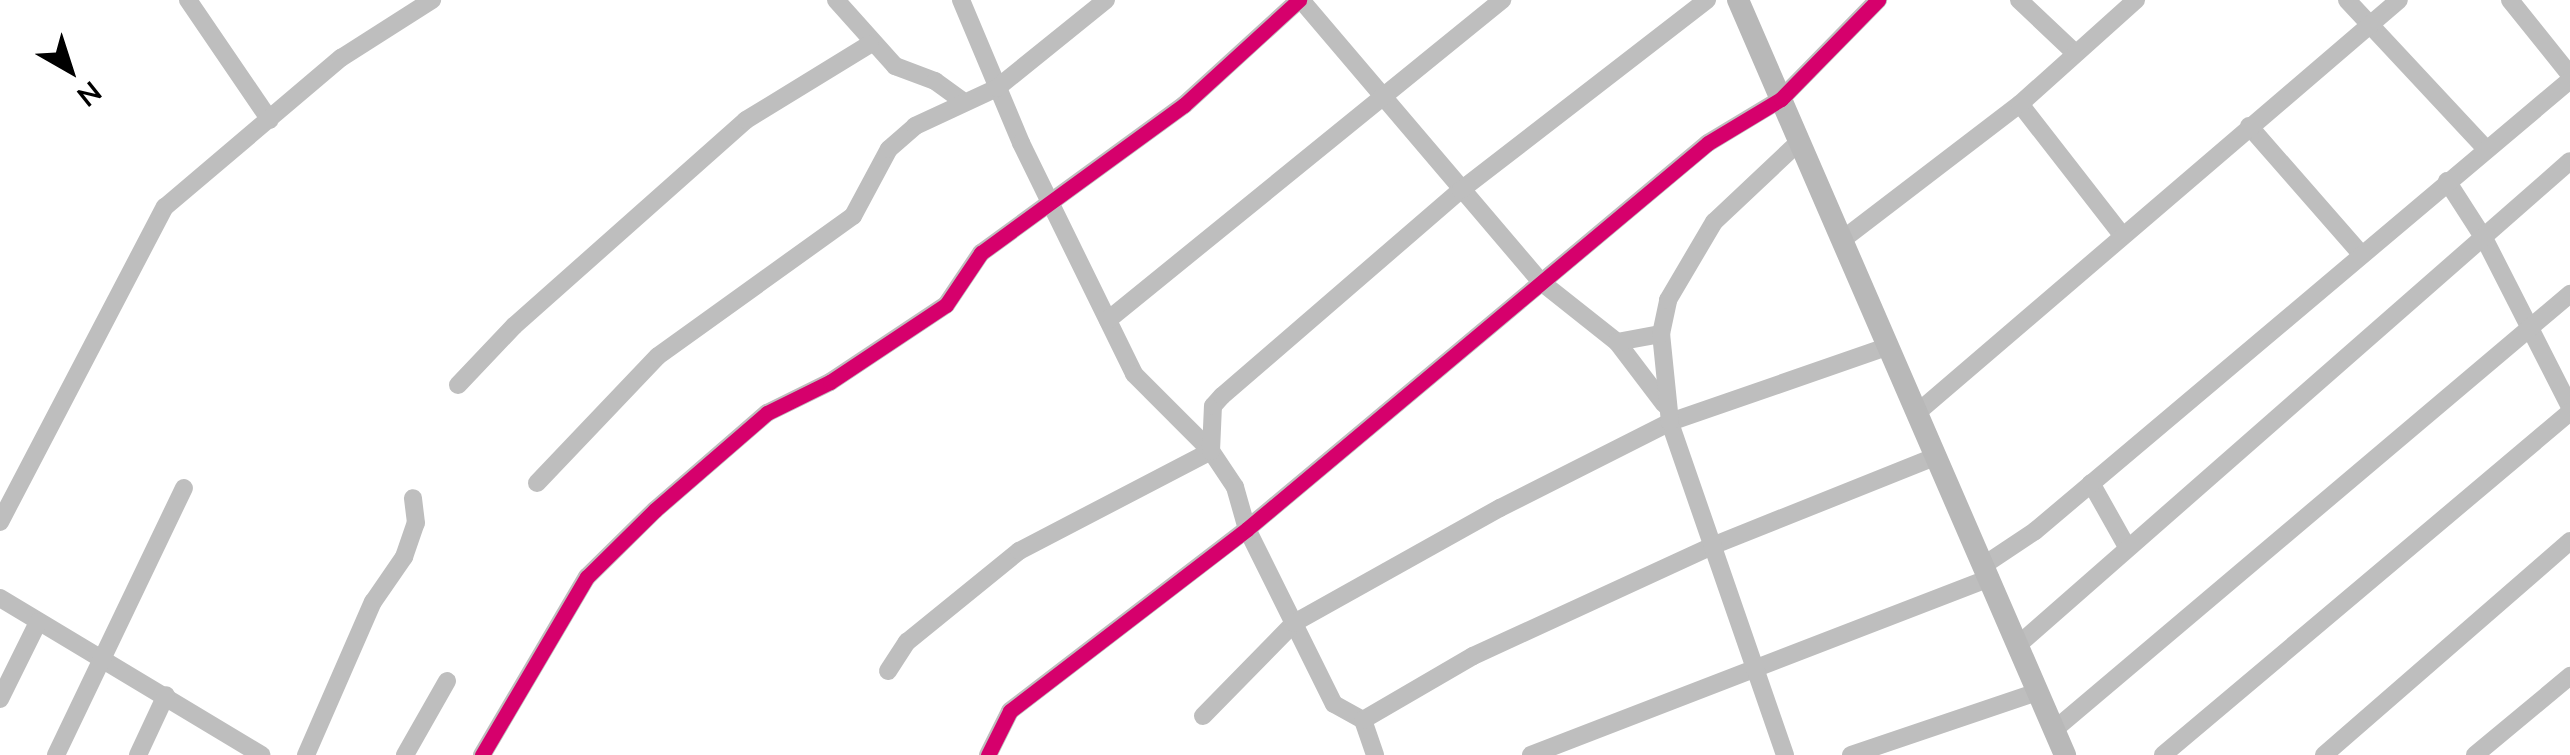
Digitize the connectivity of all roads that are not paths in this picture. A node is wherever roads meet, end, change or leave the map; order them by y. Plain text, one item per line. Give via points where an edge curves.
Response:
1 (188, 0) edge
2 (432, 0) edge
3 (836, 0) edge
4 (960, 0) edge
5 (1106, 0) edge
6 (1300, 0) edge
7 (1502, 0) edge
8 (1707, 0) edge
9 (1738, 0) edge
10 (1878, 0) edge
11 (2019, 0) edge
12 (2136, 0) edge
13 (2348, 0) edge
14 (2399, 0) edge
15 (2510, 0) edge
16 (2366, 24) junction
17 (870, 44) junction
18 (2076, 54) junction
19 (2570, 78) edge
20 (998, 88) junction
21 (1386, 98) junction
22 (1781, 99) junction
23 (961, 100) junction
24 (2020, 104) junction
25 (270, 120) junction
26 (2248, 126) junction
27 (1799, 142) junction
28 (2486, 148) junction
29 (2570, 161) edge
30 (2447, 181) junction
31 (1461, 190) junction
32 (1051, 204) junction
33 (2122, 235) junction
34 (1842, 240) junction
35 (2485, 240) junction
36 (2361, 254) junction
37 (1540, 280) junction
38 (2570, 294) edge
39 (1108, 320) junction
40 (2526, 331) junction
41 (1661, 334) junction
42 (1617, 342) junction
43 (1889, 346) junction
44 (458, 385) dead end
45 (2570, 410) edge
46 (1918, 412) junction
47 (1668, 415) junction
48 (1212, 451) junction
49 (1937, 456) junction
50 (537, 483) dead end
51 (2092, 483) junction
52 (184, 488) dead end
53 (412, 498) dead end
54 (0, 522) edge
55 (1247, 530) junction
56 (2570, 541) edge
57 (2126, 545) junction
58 (1712, 546) junction
59 (1987, 572) junction
60 (0, 598) edge
61 (38, 622) junction
62 (1294, 624) junction
63 (2018, 645) junction
64 (104, 661) junction
65 (1755, 664) junction
66 (888, 672) dead end
67 (2570, 676) edge
68 (447, 682) dead end
69 (2037, 692) junction
70 (166, 695) junction
71 (0, 699) edge
72 (1202, 716) dead end
73 (1363, 720) junction
74 (2054, 730) junction
75 (229, 746) edge
76 (56, 755) edge
77 (138, 755) edge
78 (261, 755) edge
79 (306, 755) edge
80 (405, 755) edge
81 (482, 755) edge
82 (988, 755) edge
83 (1375, 755) edge
84 (1531, 755) edge
85 (1785, 755) edge
86 (1851, 755) edge
87 (2064, 755) edge
88 (2163, 755) edge
89 (2324, 755) edge
90 (2475, 755) edge

1 - 25 street
2 - 25 street via 341,58
3 - 17 street
4 - 20 street
5 - 20 street
6 - 21 street
6 - 32 street via 1184,105
7 - 21 street
8 - 31 street
9 - 22 street
10 - 22 street
11 - 18 street
12 - 18 street
13 - 16 street
14 - 16 street
15 - 19 street
16 - 26 street
16 - 28 street
17 - 23 street via 896,66
17 - 44 street via 746,120 514,326
18 - 24 street
19 - 28 street
20 - 23 street
20 - 32 street
21 - 31 street
21 - 39 street
22 - 27 street
22 - 37 street via 1708,143
23 - 50 street via 889,149 852,216 658,356
24 - 33 street
24 - 34 street
25 - 54 street via 165,207
26 - 33 street
26 - 36 street
27 - 34 street
27 - 41 street via 1705,234 1668,300
28 - 30 street
29 - 35 street
30 - 35 street
30 - 36 street
31 - 37 street
31 - 48 street via 1222,396 1212,416
32 - 39 street
32 - 81 street via 981,253 946,305 830,382 767,413 586,577
33 - 46 street
34 - 43 street
35 - 40 street
35 - 57 street
36 - 51 street
37 - 42 street
37 - 55 street
38 - 40 street
39 - 48 street via 1134,374
40 - 45 street
40 - 74 street
41 - 42 street
41 - 47 street
42 - 47 street
43 - 46 street
43 - 47 street
45 - 88 street
46 - 49 street
47 - 58 street
47 - 62 street
48 - 55 street via 1234,487
48 - 66 street via 1019,551 907,642
49 - 58 street
49 - 59 street
51 - 57 street
51 - 59 street
52 - 64 street
53 - 79 street via 416,523 404,557 373,602
55 - 62 street
55 - 82 street via 1010,711
56 - 89 street
57 - 63 street
58 - 65 street
58 - 73 street via 1473,656
59 - 63 street
59 - 65 street
60 - 61 street
61 - 64 street
61 - 71 street
62 - 72 street
62 - 73 street via 1334,704
63 - 69 street
64 - 70 street
64 - 76 street
65 - 84 street
65 - 85 street
67 - 90 street
68 - 80 street
69 - 74 street
69 - 86 street
70 - 75 street
70 - 77 street
73 - 83 street
74 - 87 street
75 - 78 street

